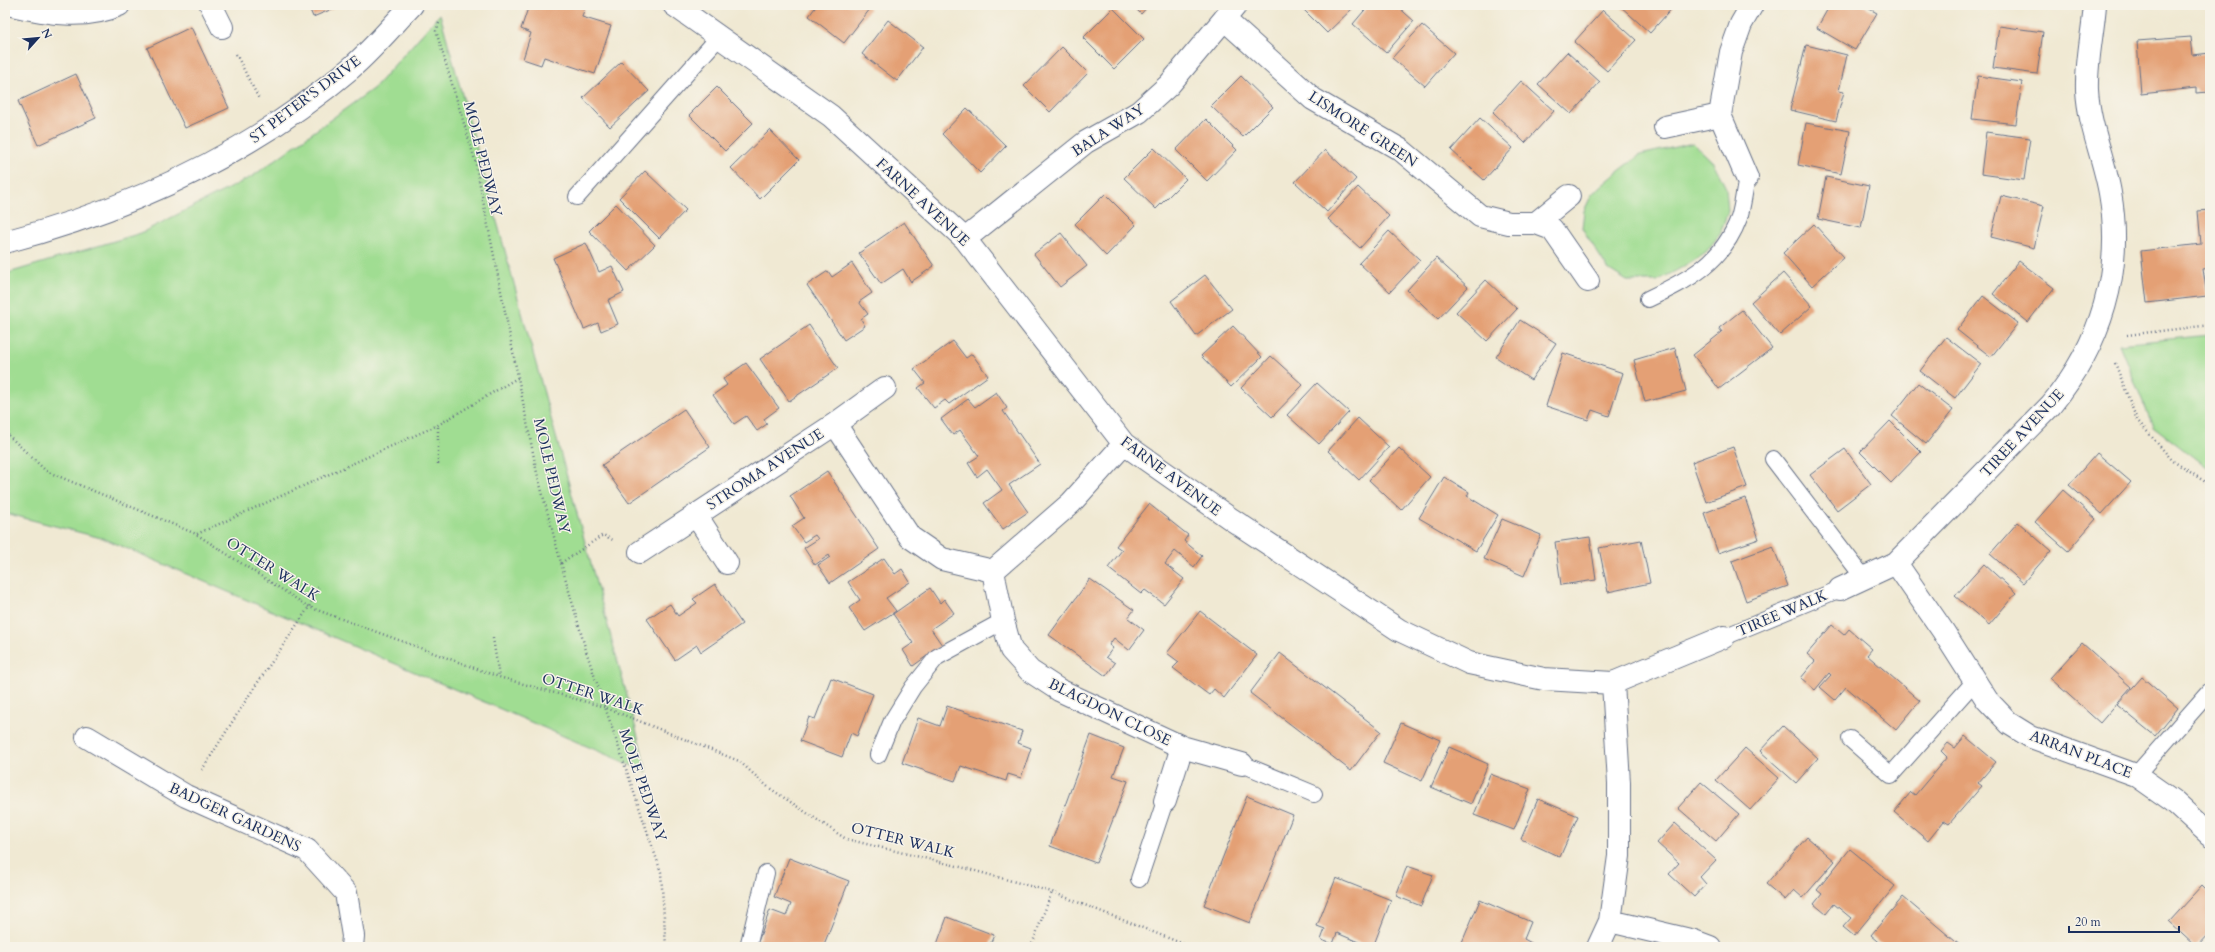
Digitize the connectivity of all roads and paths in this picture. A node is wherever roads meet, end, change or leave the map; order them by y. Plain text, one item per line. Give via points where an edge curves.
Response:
1 (12, 5) edge
2 (119, 5) edge
3 (210, 5) edge
4 (412, 5) edge
5 (674, 5) edge
6 (1752, 5) edge
7 (2095, 5) edge
8 (1230, 12) edge
9 (440, 18) dead end
10 (222, 27) joint
11 (719, 37) junction
12 (261, 103) dead end
13 (1720, 115) junction
14 (1665, 127) dead end
15 (1746, 178) joint
16 (1569, 196) dead end
17 (577, 197) dead end
18 (1536, 223) junction
19 (965, 239) junction
20 (5, 242) edge
21 (1588, 281) dead end
22 (1648, 299) dead end
23 (2210, 325) edge
24 (2094, 338) junction
25 (519, 377) junction
26 (884, 388) dead end
27 (835, 424) junction
28 (438, 425) junction
29 (5, 428) edge
30 (1124, 444) junction
31 (1773, 459) dead end
32 (438, 464) dead end
33 (2210, 485) edge
34 (696, 515) junction
35 (196, 534) junction
36 (640, 552) joint
37 (561, 563) junction
38 (727, 563) dead end
39 (1896, 564) junction
40 (993, 571) junction
41 (1864, 578) junction
42 (320, 586) dead end
43 (1840, 589) joint
44 (309, 607) junction
45 (1002, 620) junction
46 (1724, 637) joint
47 (493, 638) dead end
48 (499, 677) junction
49 (1975, 681) junction
50 (1613, 683) junction
51 (2210, 691) edge
52 (604, 707) junction
53 (87, 737) dead end
54 (1850, 739) dead end
55 (1182, 746) junction
56 (878, 755) dead end
57 (1242, 764) joint
58 (2136, 775) junction
59 (1314, 794) dead end
60 (186, 796) junction
61 (1165, 801) joint
62 (2210, 835) edge
63 (766, 873) dead end
64 (1139, 880) dead end
65 (1052, 892) junction
66 (1610, 921) junction
67 (352, 947) edge
68 (666, 947) edge
69 (748, 947) edge
70 (1031, 947) edge
71 (1191, 947) edge
72 (1598, 947) edge
73 (1710, 947) edge

1 - 2 street via 40,12 80,14
3 - 10 street
4 - 20 street, ST PETER'S DRIVE via 352,67 274,126 213,163 141,197 48,230
5 - 11 street, FARNE AVENUE
6 - 13 street via 1741,24 1731,52
7 - 24 street, TIREE AVENUE via 2087,89 2091,126 2110,192 2114,229 2113,260 2107,298
8 - 18 street, LISMORE GREEN via 1313,99 1400,150 1480,216 1509,223
8 - 19 street, BALA WAY via 1169,85 1139,112 1080,147
9 - 25 path, MOLE PEDWAY via 436,31 475,160
10 - 12 path
11 - 17 lane
11 - 19 street, FARNE AVENUE via 831,116
13 - 14 street
13 - 15 street
15 - 22 lane via 1739,216 1726,245 1710,262 1680,284
16 - 18 street
18 - 21 street, LISMORE GREEN via 1552,229
19 - 30 street, FARNE AVENUE
23 - 24 path
24 - 33 path via 2117,366 2137,420 2173,461
24 - 39 street, TIREE AVENUE via 2068,384 2051,405
25 - 28 path
25 - 37 path, MOLE PEDWAY via 537,473
26 - 27 street, STROMA AVENUE
27 - 34 street, STROMA AVENUE
27 - 40 street, STROMA AVENUE via 910,537 942,559
28 - 32 path
28 - 35 path
29 - 35 path, OTTER WALK via 8,435 46,471
30 - 40 street via 1071,503
30 - 50 street, FARNE AVENUE via 1231,519 1399,630 1469,663 1544,679
31 - 41 lane
34 - 36 street, STROMA AVENUE
34 - 38 street, STROMA AVENUE
35 - 44 path, OTTER WALK
36 - 37 path via 603,535
37 - 52 path, MOLE PEDWAY
39 - 41 street, TIREE AVENUE
39 - 49 street, ARRAN PLACE
40 - 45 street, BLAGDON CLOSE
41 - 43 street, TIREE AVENUE
42 - 44 path
43 - 46 lane, TIREE WALK
44 - 48 path, OTTER WALK
44 - 60 path via 248,697
45 - 55 street, BLAGDON CLOSE via 1011,650 1030,671 1059,690
45 - 56 lane via 937,658 913,687 892,721
46 - 50 street, FARNE AVENUE
47 - 48 path
48 - 52 path, OTTER WALK
49 - 54 lane via 1891,775
49 - 58 street, ARRAN PLACE via 1987,700 2010,724 2031,737
50 - 66 street via 1619,783 1618,856
51 - 58 lane
52 - 65 path, OTTER WALK via 739,761 768,787 846,839 961,866
52 - 68 path, MOLE PEDWAY via 661,872
53 - 60 street, BADGER GARDENS
55 - 57 street, BLAGDON CLOSE
55 - 61 street, BLAGDON CLOSE
57 - 59 lane
58 - 62 street, ARRAN PLACE via 2173,802
60 - 67 street, BADGER GARDENS via 307,850 346,893 353,936
61 - 64 lane
63 - 69 lane
65 - 70 path
65 - 71 path, OTTER WALK
66 - 72 street
66 - 73 street

